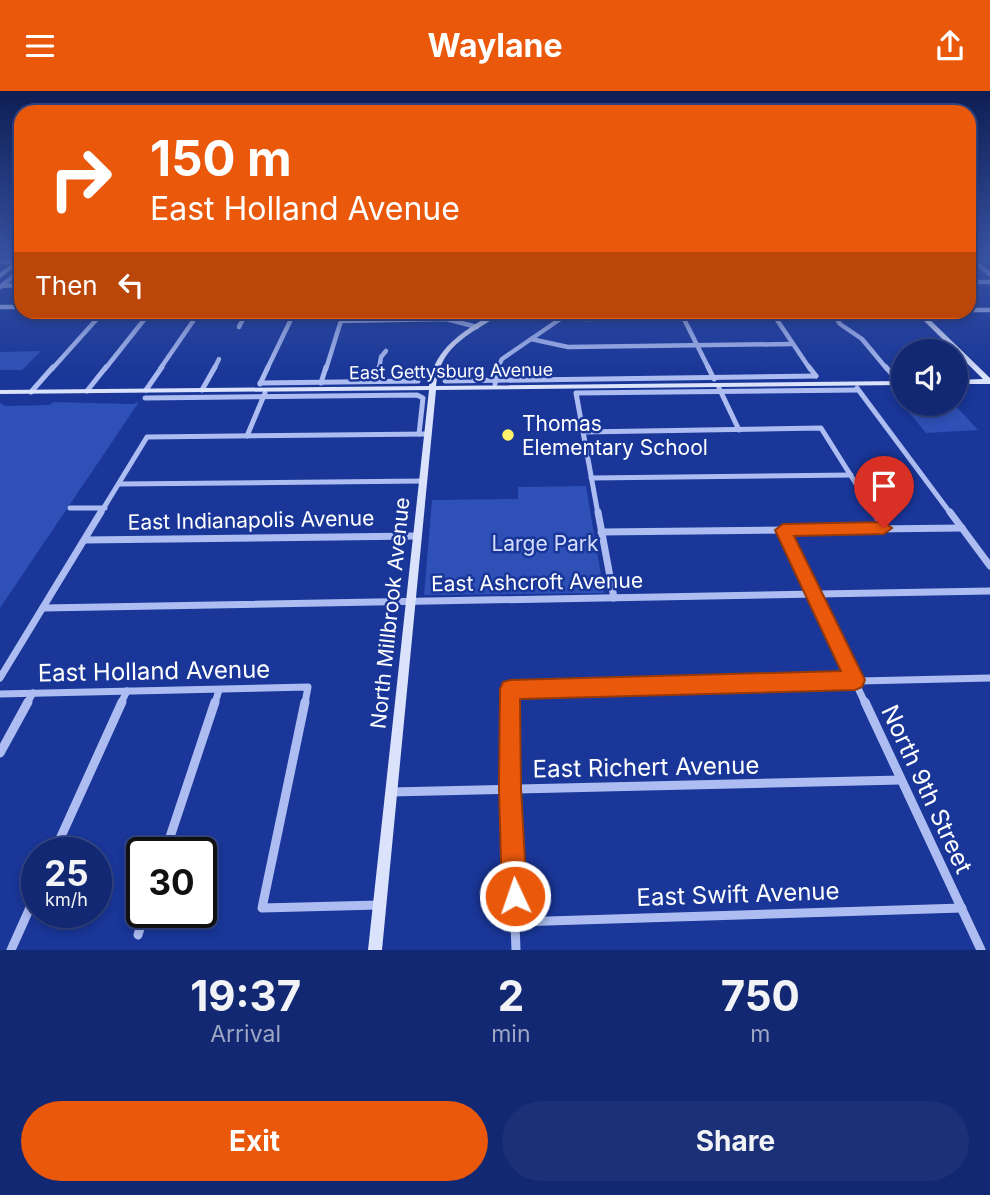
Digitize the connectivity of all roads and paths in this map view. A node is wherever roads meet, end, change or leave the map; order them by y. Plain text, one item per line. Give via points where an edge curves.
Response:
1 (97, 319) edge
2 (145, 319) edge
3 (195, 319) edge
4 (243, 319) edge
5 (291, 319) edge
6 (490, 319) edge
7 (560, 319) edge
8 (586, 319) edge
9 (684, 319) joint
10 (776, 319) edge
11 (837, 319) edge
12 (925, 319) edge
13 (932, 319) edge
14 (341, 320) joint
15 (239, 327) dead end
16 (477, 327) junction
17 (531, 339) junction
18 (791, 344) junction
19 (697, 347) junction
20 (386, 351) dead end
21 (219, 359) dead end
22 (891, 372) edge
23 (990, 374) edge
24 (376, 381) junction
25 (418, 381) dead end
26 (445, 381) dead end
27 (990, 381) edge
28 (968, 382) edge
29 (495, 383) junction
30 (717, 384) junction
31 (891, 384) edge
32 (320, 385) junction
33 (259, 386) junction
34 (856, 386) junction
35 (433, 387) junction
36 (202, 390) junction
37 (87, 391) junction
38 (0, 392) edge
39 (31, 392) junction
40 (265, 393) junction
41 (146, 394) junction
42 (422, 396) joint
43 (739, 430) junction
44 (583, 432) junction
45 (424, 434) junction
46 (247, 436) junction
47 (851, 475) junction
48 (591, 478) junction
49 (423, 481) junction
50 (119, 484) junction
51 (105, 507) junction
52 (70, 508) dead end
53 (884, 528) junction
54 (962, 528) junction
55 (783, 530) junction
56 (601, 532) junction
57 (417, 535) junction
58 (85, 540) junction
59 (990, 566) edge
60 (990, 591) edge
61 (815, 595) junction
62 (614, 598) junction
63 (411, 602) junction
64 (43, 608) junction
65 (0, 678) edge
66 (990, 678) edge
67 (855, 680) junction
68 (219, 690) junction
69 (127, 691) junction
70 (33, 693) junction
71 (0, 694) edge
72 (0, 753) edge
73 (901, 780) junction
74 (510, 789) junction
75 (391, 792) junction
76 (61, 837) edge
77 (170, 837) edge
78 (379, 905) junction
79 (962, 908) junction
80 (516, 922) junction
81 (21, 928) edge
82 (140, 928) edge
83 (138, 935) dead end
84 (11, 950) edge
85 (375, 950) edge
86 (516, 950) edge
87 (981, 950) edge

1 - 39 street
2 - 37 street
3 - 41 street
4 - 15 street
5 - 33 street
6 - 16 street, North Millbrook Avenue
7 - 17 street
8 - 9 street
9 - 19 street
10 - 18 street
11 - 22 street
12 - 27 street
13 - 23 street
14 - 16 street via 446,319
14 - 32 street
16 - 35 street, North Millbrook Avenue via 443,354
17 - 19 street via 568,347
17 - 29 street via 499,362
18 - 19 street
18 - 30 street via 816,376
19 - 30 street
20 - 24 street
21 - 36 street
24 - 25 street, East Gettysburg Avenue
24 - 32 street, East Gettysburg Avenue
26 - 29 street
27 - 28 street
29 - 30 street, East Gettysburg Avenue
29 - 35 street, East Gettysburg Avenue
30 - 34 street, East Gettysburg Avenue
30 - 43 street
30 - 44 street via 576,393
31 - 34 street, East Gettysburg Avenue
32 - 33 street, East Gettysburg Avenue
32 - 35 street, East Gettysburg Avenue
32 - 40 street, East Gettysburg Avenue
33 - 36 street, East Gettysburg Avenue
33 - 40 street, East Gettysburg Avenue
34 - 54 street
35 - 45 street, North Millbrook Avenue
36 - 41 street, East Gettysburg Avenue
37 - 39 street, East Gettysburg Avenue
37 - 41 street, East Gettysburg Avenue
38 - 39 street, East Gettysburg Avenue
40 - 41 street, East Gettysburg Avenue
40 - 42 street, East Gettysburg Avenue
40 - 46 street
42 - 45 street, North Millbrook Avenue
43 - 44 street
43 - 47 street via 821,428
44 - 48 street
45 - 46 street
45 - 49 street, North Millbrook Avenue
46 - 50 street via 147,437
47 - 48 street
47 - 53 street
48 - 56 street
49 - 50 street
49 - 57 street, North Millbrook Avenue
50 - 51 street
51 - 52 street, East Indianapolis Avenue
51 - 58 street
53 - 54 street
53 - 55 street
54 - 59 street
55 - 56 street
55 - 61 street, North 9th Street
56 - 62 street
57 - 58 street, East Indianapolis Avenue
57 - 63 street, North Millbrook Avenue
58 - 64 street
60 - 61 street, East Ashcroft Avenue
61 - 62 street, East Ashcroft Avenue
61 - 67 street, North 9th Street
62 - 63 street, East Ashcroft Avenue
63 - 64 street, East Ashcroft Avenue
63 - 75 street, North Millbrook Avenue
64 - 65 street
66 - 67 street
67 - 73 street, North 9th Street
67 - 74 street via 510,689
68 - 69 street, East Holland Avenue
68 - 77 street
68 - 78 street, East Holland Avenue via 308,687 262,908
69 - 70 street, East Holland Avenue
69 - 76 street
70 - 71 street, East Holland Avenue
70 - 72 street
73 - 74 street, East Richert Avenue
73 - 79 street, North 9th Street
74 - 75 street, East Richert Avenue
74 - 80 street
75 - 78 street, North Millbrook Avenue
78 - 85 street, North Millbrook Avenue
79 - 80 street, East Swift Avenue
79 - 87 street, North 9th Street
80 - 86 street
81 - 84 street
82 - 83 street

